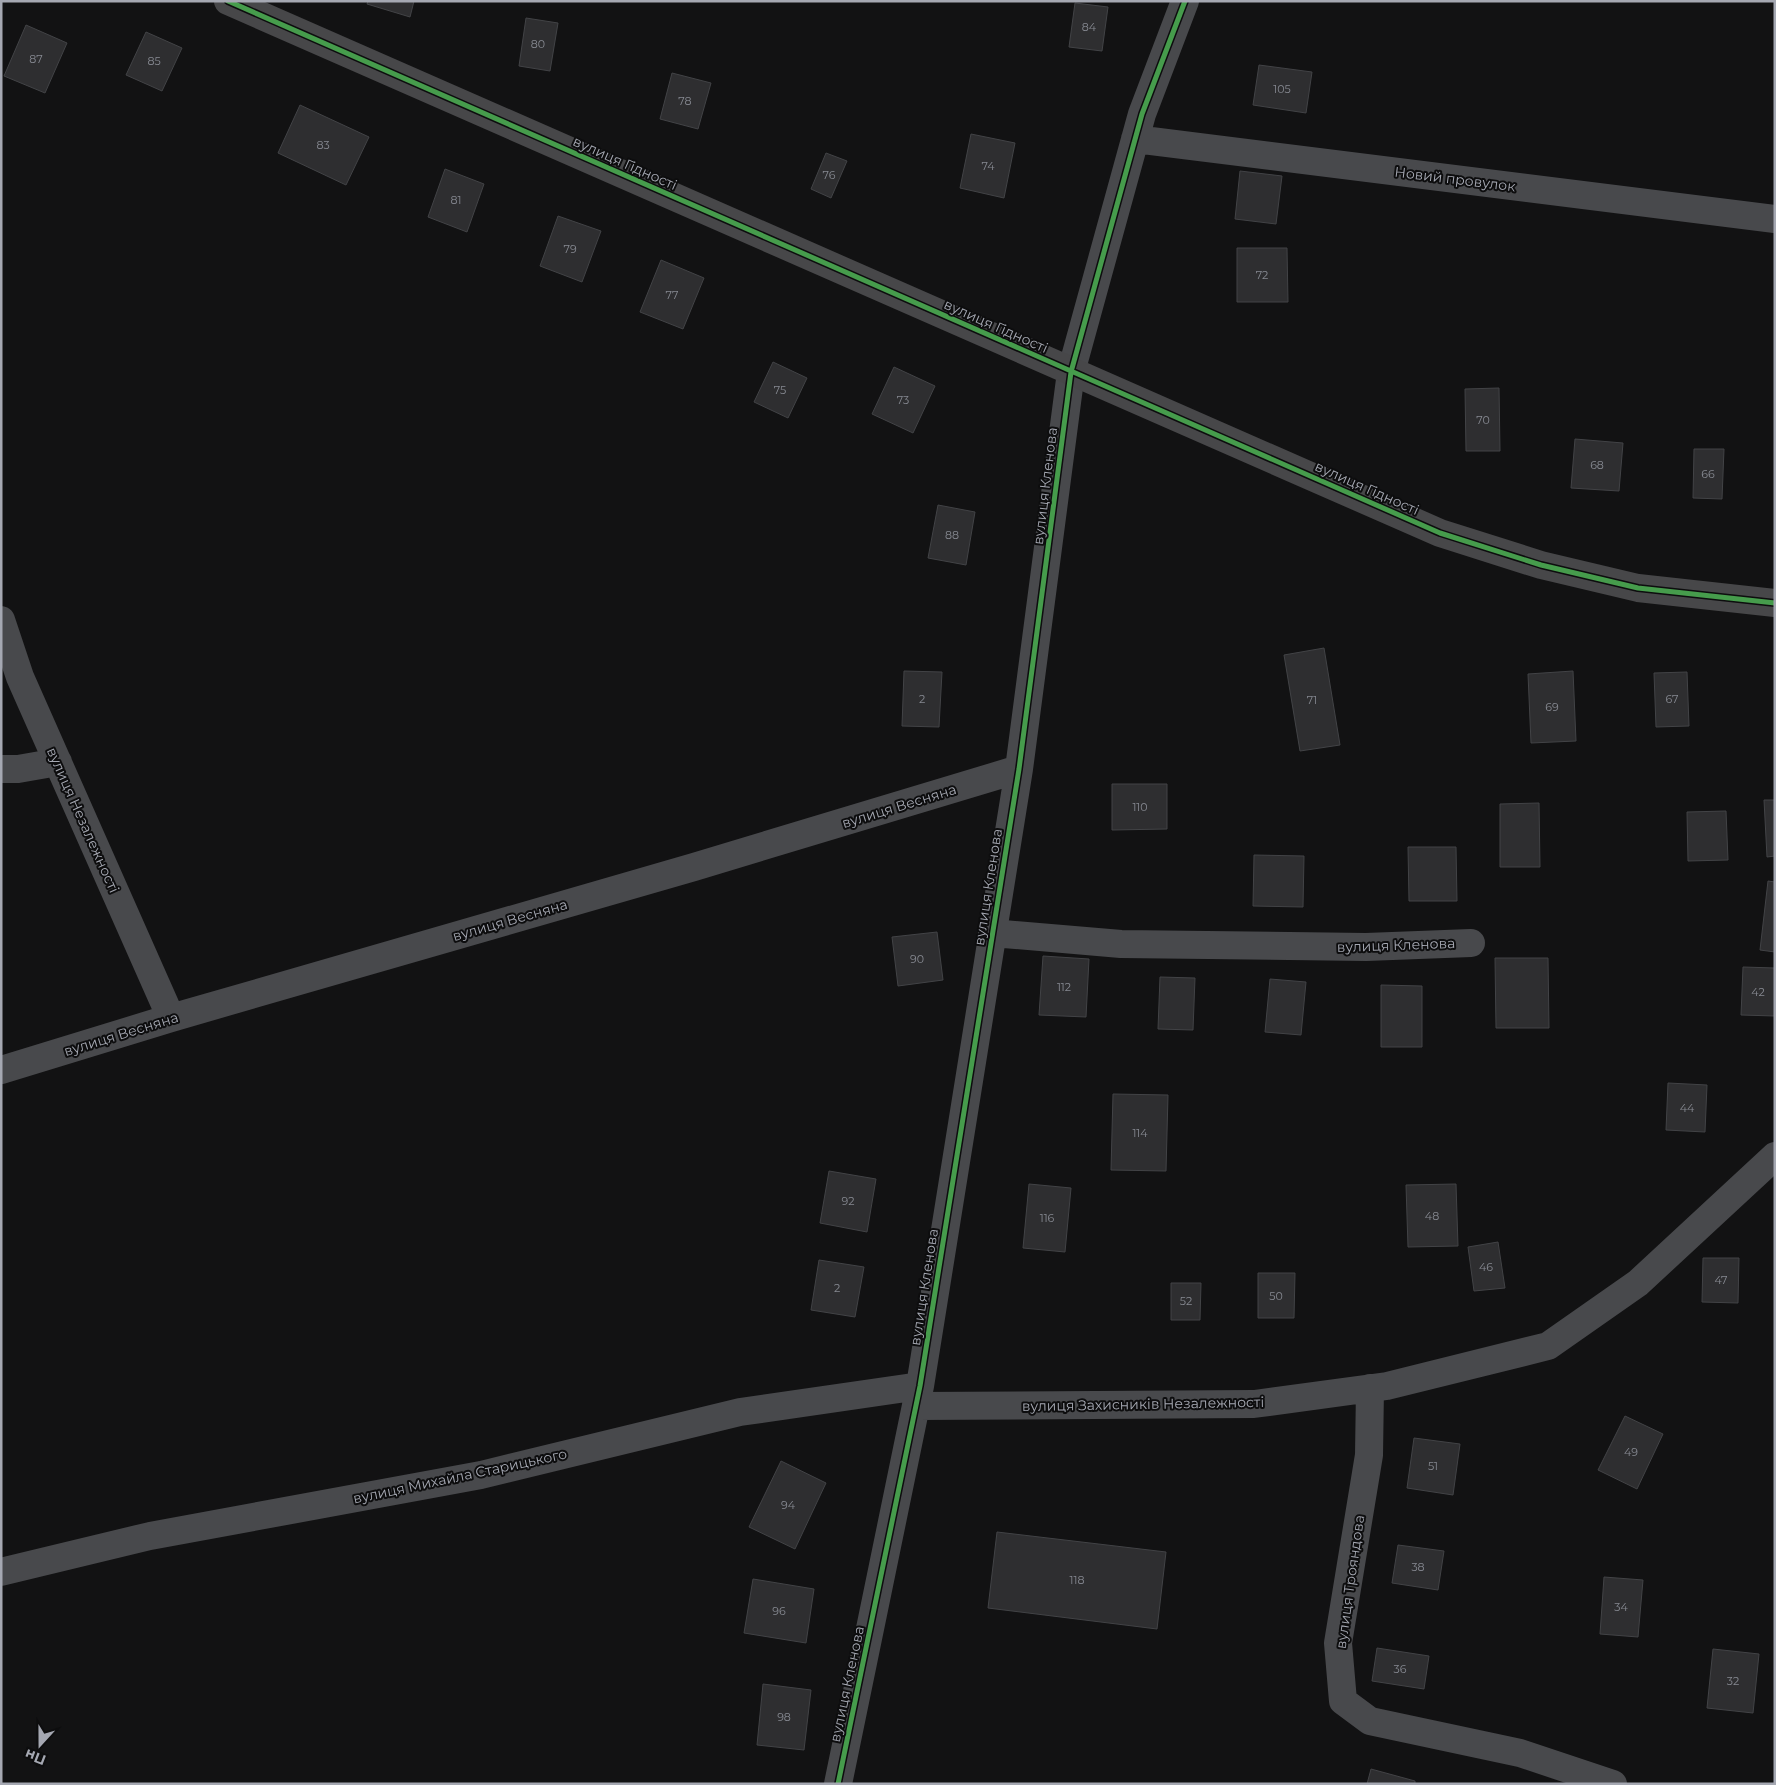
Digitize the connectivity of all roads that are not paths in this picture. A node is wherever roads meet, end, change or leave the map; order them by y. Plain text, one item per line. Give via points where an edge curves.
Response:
1 (228, 1) edge
2 (1185, 1) edge
3 (1135, 139) junction
4 (1775, 219) edge
5 (1071, 372) junction
6 (1775, 603) edge
7 (1, 620) edge
8 (58, 762) junction
9 (1, 769) edge
10 (1019, 770) junction
11 (992, 933) junction
12 (1471, 943) dead end
13 (171, 1018) junction
14 (1, 1070) edge
15 (1775, 1156) edge
16 (1370, 1388) junction
17 (918, 1396) junction
18 (1, 1572) edge
19 (838, 1784) edge
20 (1613, 1784) edge

1 - 5 street, вулиця Гідності
2 - 3 street, вулиця Кленова
3 - 4 street, Новий провулок
3 - 5 street, вулиця Кленова
5 - 6 street, вулиця Гідності via 1440,533 1541,565 1638,588
5 - 10 street, вулиця Кленова
7 - 8 street, вулиця Незалежності via 20,677
8 - 9 street
8 - 13 street, вулиця Незалежності
10 - 11 street, вулиця Кленова
10 - 13 street, вулиця Весняна
11 - 12 street, вулиця Кленова via 1131,944 1366,947
11 - 17 street, вулиця Кленова
13 - 14 street, вулиця Весняна
15 - 16 street, вулиця Захисників Незалежності via 1638,1283 1548,1346
16 - 17 street, вулиця Захисників Незалежності via 1254,1404
16 - 20 street, вулиця Трояндова via 1369,1455 1338,1643 1343,1701 1370,1721 1520,1753
17 - 18 street, вулиця Михайла Старицького via 740,1412 481,1475 150,1536
17 - 19 street, вулиця Кленова

